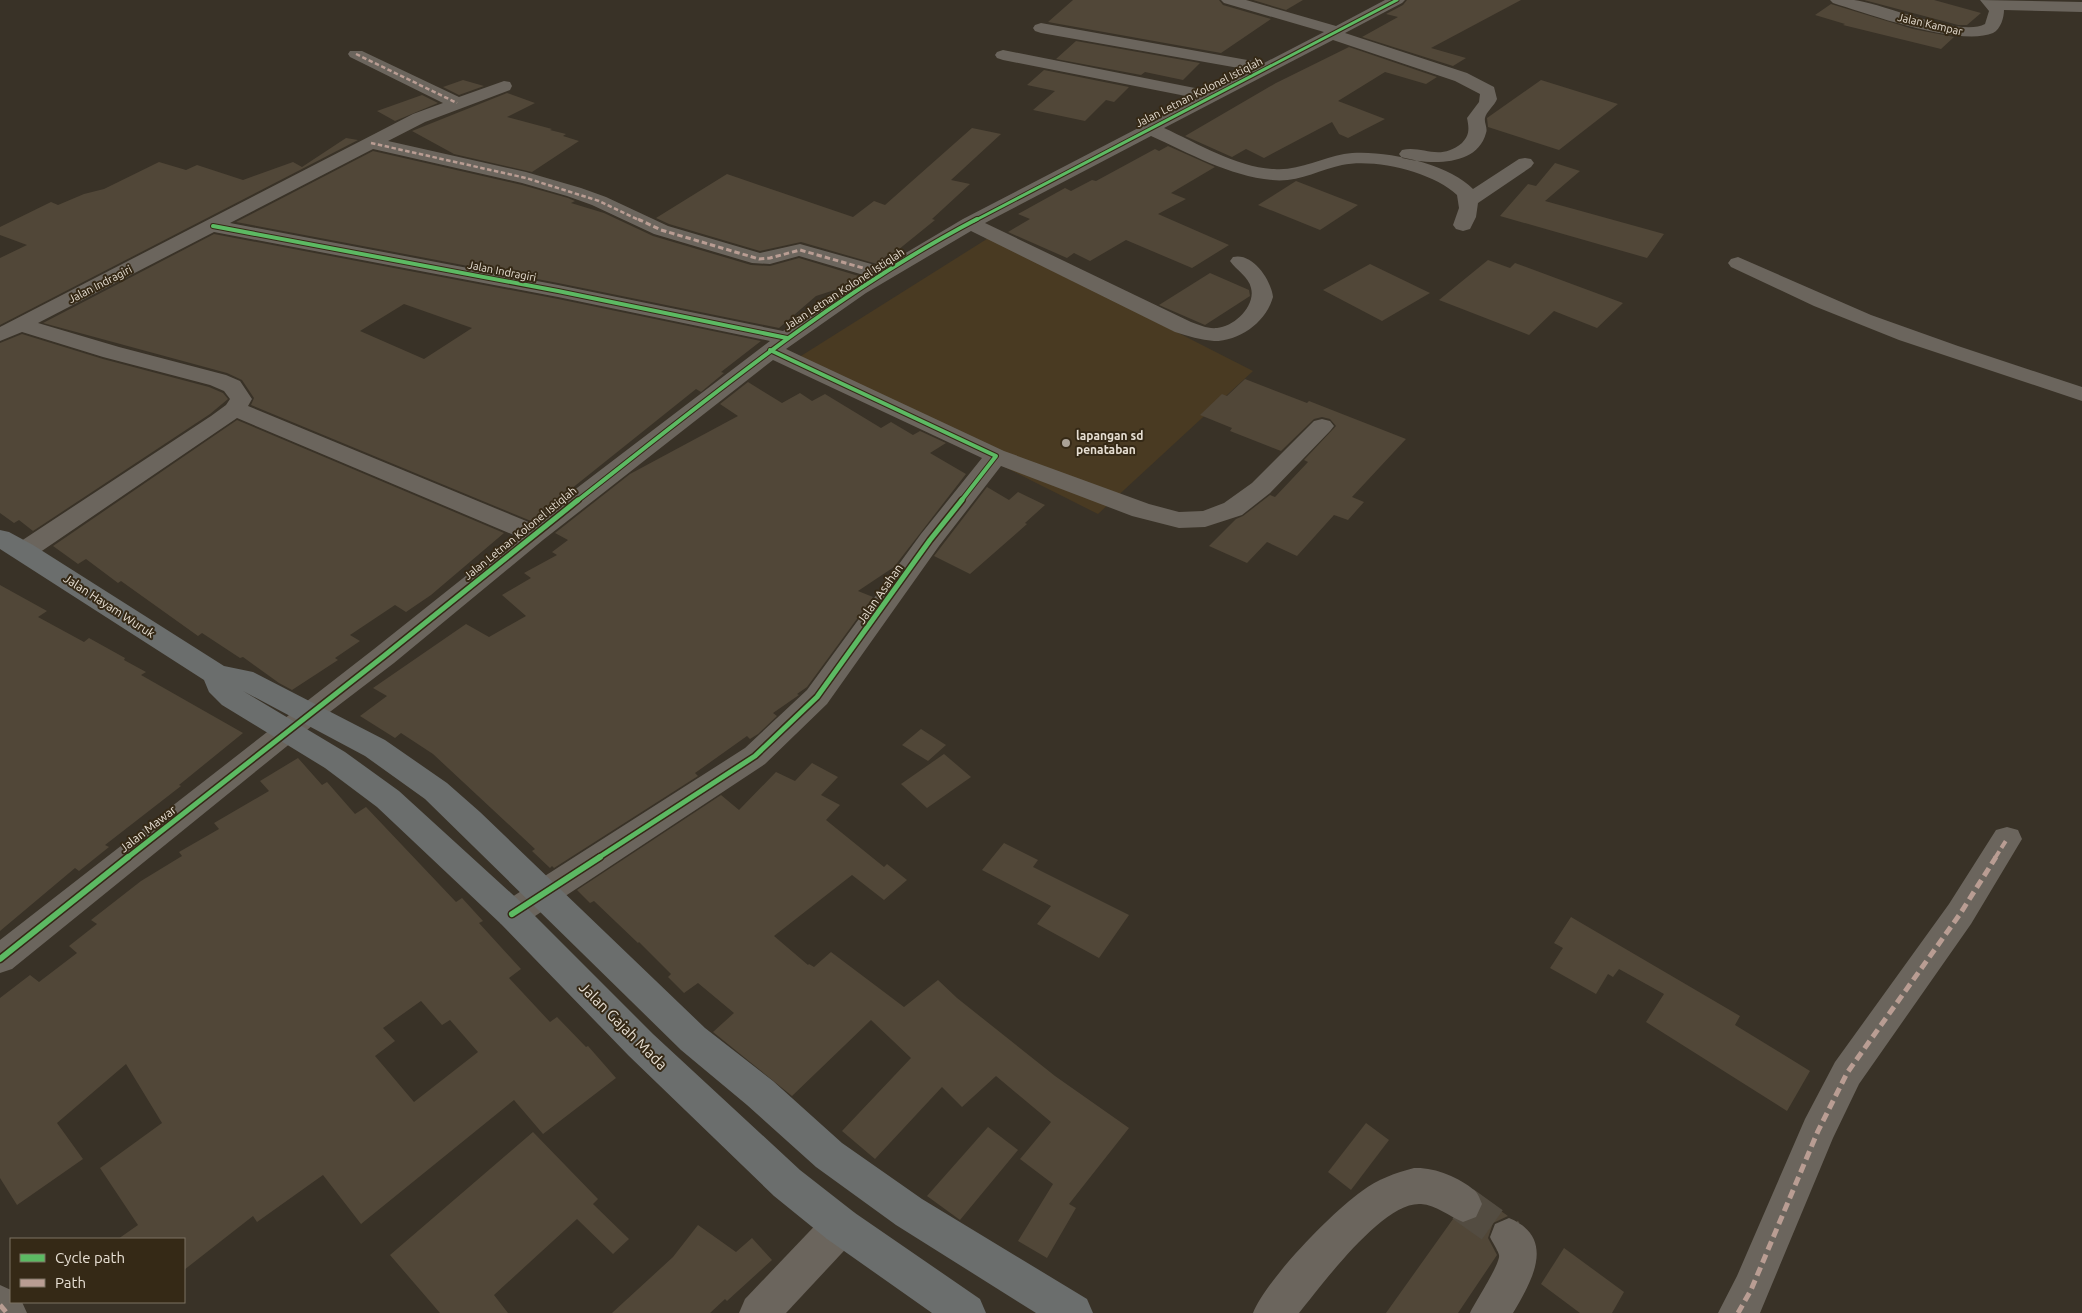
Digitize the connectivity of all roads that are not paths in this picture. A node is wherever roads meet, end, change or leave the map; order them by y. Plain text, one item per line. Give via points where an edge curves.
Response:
1 (1229, 0) edge
2 (1397, 0) edge
3 (1838, 0) edge
4 (1991, 3) edge
5 (2082, 7) edge
6 (1041, 28) dead end
7 (1334, 33) junction
8 (356, 54) dead end
9 (1003, 56) dead end
10 (1266, 68) junction
11 (504, 86) dead end
12 (1211, 96) junction
13 (457, 104) junction
14 (1149, 128) junction
15 (372, 143) junction
16 (1525, 163) dead end
17 (1431, 165) junction
18 (1468, 201) junction
19 (970, 223) junction
20 (1463, 225) dead end
21 (213, 226) junction
22 (1240, 261) dead end
23 (1738, 263) dead end
24 (884, 274) junction
25 (21, 325) junction
26 (0, 336) edge
27 (779, 344) junction
28 (2082, 394) edge
29 (236, 398) junction
30 (1322, 426) dead end
31 (996, 456) junction
32 (534, 534) junction
33 (0, 538) edge
34 (24, 551) junction
35 (298, 722) junction
36 (2007, 838) dead end
37 (543, 893) junction
38 (512, 914) junction
39 (0, 959) edge
40 (1463, 1204) tunnel mouth
41 (840, 1226) junction
42 (1509, 1237) tunnel mouth
43 (0, 1305) edge
44 (7, 1313) edge
45 (759, 1313) edge
46 (966, 1313) edge
47 (1073, 1313) edge
48 (1273, 1313) edge
49 (1490, 1313) edge
50 (1738, 1313) edge

1 - 7 street
2 - 7 street, Jalan Letnan Kolonel Istiqlah
3 - 4 street, Jalan Kampar via 1928,25 1968,32 1984,31 1991,26 1997,12
4 - 5 street
6 - 10 street
7 - 10 street, Jalan Letnan Kolonel Istiqlah
7 - 17 street via 1462,77 1488,91 1489,103 1476,118 1476,137 1456,153
8 - 13 street
9 - 12 street
10 - 12 street, Jalan Letnan Kolonel Istiqlah
11 - 13 street
12 - 14 street, Jalan Letnan Kolonel Istiqlah
13 - 15 street via 420,118
14 - 17 street via 1262,173 1284,175 1352,157
14 - 19 street, Jalan Letnan Kolonel Istiqlah
15 - 21 street
15 - 24 street via 574,192 661,230 759,259 800,250
16 - 18 street
17 - 18 street via 1465,192
18 - 20 street
19 - 22 street via 1183,327 1207,334 1231,331 1251,317 1262,302 1263,290
19 - 24 street, Jalan Letnan Kolonel Istiqlah
21 - 25 street, Jalan Indragiri
21 - 27 street, Jalan Indragiri via 558,291
23 - 28 street via 1841,310 1945,349
24 - 27 street, Jalan Letnan Kolonel Istiqlah
25 - 26 street, Jalan Indragiri
25 - 29 street via 218,380
27 - 31 street
27 - 32 street, Jalan Letnan Kolonel Istiqlah
29 - 32 street
29 - 34 street
30 - 31 street via 1260,488 1233,509 1204,520 1179,520 1141,510
31 - 37 street, Jalan Asahan via 930,540 817,697 756,756
32 - 35 street, Jalan Letnan Kolonel Istiqlah
33 - 34 highway, Jalan Hayam Wuruk
34 - 35 highway, Jalan Hayam Wuruk via 216,675 225,693
35 - 37 highway via 360,741 398,763 436,791
35 - 38 highway, Jalan Gajah Mada via 388,799
35 - 39 street, Jalan Mawar
36 - 50 street via 1960,914 1847,1073
37 - 38 street, Jalan Asahan
37 - 47 highway via 693,1039 829,1155 909,1212
38 - 41 highway, Jalan Gajah Mada via 735,1136
40 - 48 street via 1438,1189 1414,1186 1386,1194 1353,1221
41 - 45 street
41 - 46 highway, Jalan Gajah Mada
42 - 49 street via 1518,1248 1518,1258 1512,1277
43 - 44 street

